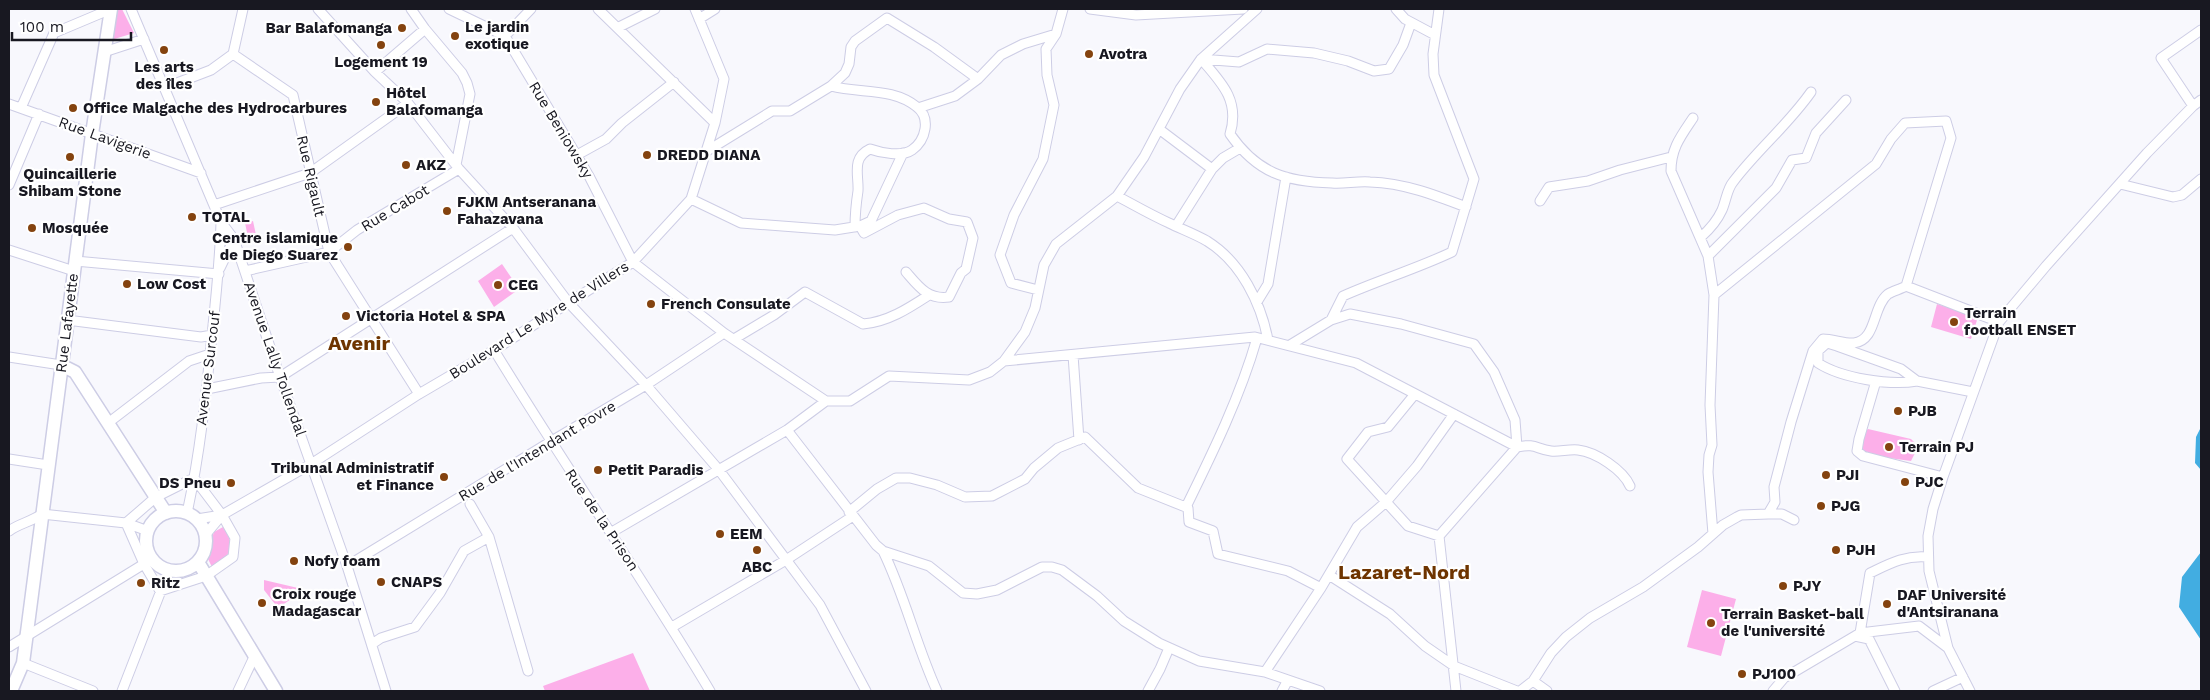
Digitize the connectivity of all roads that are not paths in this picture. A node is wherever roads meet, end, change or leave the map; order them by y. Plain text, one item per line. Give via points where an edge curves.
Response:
1 (111, 9) edge
2 (130, 9) edge
3 (243, 9) edge
4 (318, 9) edge
5 (411, 9) edge
6 (449, 9) edge
7 (531, 9) edge
8 (598, 9) edge
9 (655, 9) edge
10 (695, 9) edge
11 (715, 9) edge
12 (1063, 9) edge
13 (1090, 9) edge
14 (1243, 9) edge
15 (1257, 9) edge
16 (1396, 9) edge
17 (1439, 9) edge
18 (888, 13) edge
19 (699, 19) junction
20 (1411, 23) junction
21 (619, 27) junction
22 (424, 29) junction
23 (2201, 30) edge
24 (1056, 34) junction
25 (1435, 35) junction
26 (505, 36) junction
27 (144, 38) junction
28 (104, 52) junction
29 (233, 54) junction
30 (1202, 59) junction
31 (375, 72) junction
32 (978, 79) junction
33 (674, 82) junction
34 (831, 86) junction
35 (164, 88) junction
36 (1812, 92) dead end
37 (1846, 100) dead end
38 (2201, 100) edge
39 (9, 104) edge
40 (408, 104) junction
41 (2193, 106) junction
42 (21, 108) junction
43 (918, 108) junction
44 (39, 114) junction
45 (1693, 118) dead end
46 (715, 123) junction
47 (1159, 129) junction
48 (92, 134) junction
49 (1240, 148) junction
50 (707, 151) junction
51 (903, 153) junction
52 (577, 155) junction
53 (1671, 157) junction
54 (458, 167) junction
55 (1212, 169) junction
56 (201, 173) junction
57 (310, 173) junction
58 (1286, 177) junction
59 (2201, 179) edge
60 (2120, 184) junction
61 (9, 185) edge
62 (1118, 196) junction
63 (691, 199) junction
64 (1540, 201) dead end
65 (214, 205) junction
66 (1466, 207) junction
67 (222, 222) junction
68 (1176, 226) junction
69 (857, 227) junction
70 (513, 228) junction
71 (1701, 237) junction
72 (234, 239) junction
73 (220, 244) junction
74 (9, 250) edge
75 (329, 252) junction
76 (228, 254) junction
77 (1708, 256) junction
78 (633, 262) junction
79 (74, 266) junction
80 (244, 270) junction
81 (219, 272) junction
82 (906, 272) dead end
83 (1906, 286) junction
84 (1038, 290) junction
85 (929, 295) junction
86 (1714, 295) junction
87 (568, 302) junction
88 (1256, 302) junction
89 (67, 320) junction
90 (372, 320) junction
91 (1331, 320) junction
92 (1999, 322) junction
93 (724, 333) junction
94 (212, 335) junction
95 (1257, 338) junction
96 (734, 339) junction
97 (1268, 340) junction
98 (1290, 345) junction
99 (494, 350) junction
100 (210, 354) junction
101 (1072, 355) junction
102 (9, 357) edge
103 (1004, 361) junction
104 (61, 365) junction
105 (280, 377) junction
106 (1876, 381) junction
107 (1917, 382) junction
108 (646, 386) junction
109 (206, 389) junction
110 (1973, 392) junction
111 (419, 394) junction
112 (1415, 394) junction
113 (826, 401) junction
114 (1454, 414) junction
115 (108, 423) junction
116 (787, 430) junction
117 (1079, 440) junction
118 (550, 442) junction
119 (1517, 447) junction
120 (9, 459) edge
121 (311, 464) junction
122 (48, 465) junction
123 (719, 470) junction
124 (1943, 477) junction
125 (194, 478) junction
126 (1630, 486) dead end
127 (156, 497) junction
128 (1386, 502) junction
129 (470, 504) dead end
130 (1186, 507) junction
131 (166, 512) junction
132 (42, 514) junction
133 (851, 514) junction
134 (1768, 514) junction
135 (222, 515) junction
136 (192, 516) junction
137 (1794, 520) dead end
138 (126, 523) junction
139 (9, 530) edge
140 (148, 530) junction
141 (612, 532) junction
142 (206, 534) junction
143 (1713, 534) junction
144 (1439, 536) junction
145 (489, 537) junction
146 (883, 550) junction
147 (1928, 557) junction
148 (786, 560) junction
149 (148, 562) junction
150 (198, 562) junction
151 (347, 566) junction
152 (169, 570) junction
153 (1329, 575) junction
154 (206, 576) junction
155 (1321, 588) junction
156 (160, 591) junction
157 (672, 627) junction
158 (1858, 634) junction
159 (26, 637) junction
160 (372, 644) junction
161 (9, 646) edge
162 (1169, 648) junction
163 (1948, 648) junction
164 (254, 656) junction
165 (23, 663) junction
166 (1454, 666) junction
167 (528, 671) dead end
168 (1265, 672) junction
169 (1963, 677) junction
170 (1288, 680) junction
171 (1532, 681) junction
172 (11, 691) edge
173 (93, 691) edge
174 (122, 691) edge
175 (238, 691) edge
176 (276, 691) edge
177 (386, 691) edge
178 (710, 691) edge
179 (866, 691) edge
180 (937, 691) edge
181 (1148, 691) edge
182 (1282, 691) edge
183 (1320, 691) edge
184 (1456, 691) edge
185 (1518, 691) edge
186 (1547, 691) edge
187 (1773, 691) edge
188 (1895, 691) edge
189 (1934, 691) edge
190 (1970, 691) edge

1 - 28 main road, Rue Lafayette
1 - 42 street via 54,33
2 - 27 street, Avenue Lally Tollendal
3 - 29 street
4 - 31 street
5 - 22 street
6 - 26 street
7 - 26 street
8 - 21 street
9 - 21 street
10 - 19 street, Boulevard Le Myre de Villers
11 - 19 street
12 - 24 street
13 - 14 street via 1136,16
15 - 30 street
16 - 20 street
17 - 25 street
18 - 32 street
18 - 34 street via 855,41 845,73
19 - 46 street, Boulevard Le Myre de Villers via 724,79
20 - 25 street
20 - 30 street via 1390,69 1374,71 1314,53 1268,49 1239,62
21 - 33 street
22 - 31 street
22 - 54 street via 462,74 470,94
23 - 41 street via 2161,58
24 - 32 street via 1022,44 1001,55
24 - 84 street via 1046,49 1047,75 1054,105 1043,160 1014,215 1000,255 1011,283
25 - 66 street via 1434,75 1474,180
26 - 52 street, Rue Beniowsky
27 - 28 street
27 - 35 street, Avenue Lally Tollendal
28 - 48 main road, Rue Lafayette
29 - 35 street via 211,70
29 - 57 street, Rue Rigault via 293,95
30 - 47 street via 1180,89
30 - 49 street via 1230,97 1234,121 1230,134
31 - 40 street
32 - 43 street via 955,96
33 - 46 street
33 - 52 street via 606,139
34 - 43 street via 898,95
34 - 50 street via 790,111 772,111
35 - 56 street, Avenue Lally Tollendal
36 - 71 street via 1735,178 1721,212
37 - 77 street via 1816,133 1806,158 1792,160 1776,188
38 - 41 street
39 - 42 street, Rue Lavigerie
40 - 54 street
40 - 57 street
41 - 60 street
42 - 44 street, Rue Lavigerie
43 - 51 street via 926,124 924,134 912,150
44 - 48 street, Rue Lavigerie
44 - 61 street
45 - 53 street via 1675,144
46 - 50 street, Boulevard Le Myre de Villers
47 - 55 street
47 - 62 street
48 - 56 street, Rue Lavigerie
48 - 79 main road, Rue Lafayette
49 - 55 street
49 - 58 street via 1269,172
50 - 63 street, Boulevard Le Myre de Villers
51 - 69 street via 871,221
51 - 69 street via 870,149 863,152 855,174
52 - 78 street, Rue Beniowsky
53 - 64 street via 1588,181 1549,187
53 - 71 street via 1672,170
54 - 70 street
54 - 75 street, Rue Cabot via 357,230
55 - 68 street
56 - 65 street, Avenue Lally Tollendal
57 - 65 street
57 - 75 street, Rue Rigault
58 - 66 street via 1330,183 1370,182 1422,190
58 - 88 street via 1268,284
59 - 60 street via 2182,195 2172,197
60 - 92 street
62 - 68 street
62 - 84 street via 1056,244 1044,265
63 - 69 street via 742,223 836,230
63 - 78 street, Boulevard Le Myre de Villers
65 - 67 street, Avenue Lally Tollendal
66 - 91 street via 1452,252 1342,296
67 - 72 street, Avenue Lally Tollendal
67 - 73 street, Avenue Surcouf
68 - 88 street via 1207,241 1227,257
69 - 85 street via 864,233 898,215 924,208 949,219 967,222 973,238 966,269 949,297 939,299
70 - 87 street
70 - 90 street
71 - 77 street
72 - 76 street
72 - 80 street, Avenue Lally Tollendal
73 - 76 street
73 - 81 street, Avenue Surcouf
74 - 79 street
75 - 80 street, Rue Cabot
75 - 90 street, Rue Rigault
76 - 80 street
76 - 81 street
77 - 86 street
78 - 87 street, Boulevard Le Myre de Villers
78 - 93 street, Rue Beniowsky
79 - 81 street
79 - 89 main road, Rue Lafayette
80 - 105 street, Avenue Lally Tollendal
81 - 94 street, Avenue Surcouf
82 - 85 street
83 - 86 street via 1951,138 1946,121 1905,123 1876,164
83 - 92 street
83 - 134 street via 1888,294 1880,305 1870,332 1862,340 1853,344 1823,338 1817,344 1791,422 1774,487 1775,502
84 - 103 street via 1025,332
85 - 96 street via 902,313 863,324 805,292
86 - 143 street via 1710,405 1712,445 1708,472
87 - 99 street, Boulevard Le Myre de Villers
87 - 108 street
88 - 97 street
89 - 94 street via 201,337
89 - 104 main road, Rue Lafayette
90 - 105 street
90 - 111 street, Rue Rigault
91 - 98 street
91 - 119 street via 1350,314 1474,344 1494,372 1515,420
92 - 110 street
93 - 96 street, Rue Beniowsky
93 - 108 street, Rue de l'Intendant Povre
94 - 100 street, Avenue Surcouf
95 - 97 street
95 - 101 street
95 - 130 street via 1220,437
96 - 113 street, Rue Beniowsky
97 - 98 street
98 - 112 street via 1356,363
99 - 111 street, Boulevard Le Myre de Villers
99 - 118 street, Rue de la Prison
100 - 109 street, Avenue Surcouf
100 - 115 street via 189,361
101 - 103 street
101 - 117 street
102 - 104 street
103 - 113 street via 990,372 969,380 889,376 850,401
104 - 115 main road via 75,372
104 - 122 main road, Rue Lafayette
105 - 109 street
105 - 121 street, Avenue Lally Tollendal
106 - 107 street
106 - 107 street via 1825,368 1818,362 1818,351 1827,343 1837,346 1902,369
106 - 124 street via 1857,451 1863,456
107 - 110 street
108 - 118 street, Rue de l'Intendant Povre
108 - 123 street
109 - 125 street, Avenue Surcouf
110 - 124 street
111 - 121 street, Boulevard Le Myre de Villers
112 - 114 street
112 - 128 street via 1388,427 1368,432 1347,459
113 - 116 street
114 - 119 street
114 - 128 street
115 - 127 main road
116 - 123 street
116 - 133 street
117 - 130 street via 1085,437 1138,488
117 - 133 street via 1058,448 1025,479 992,496 965,497 937,485 896,478 878,489
118 - 141 street, Rue de la Prison
118 - 151 street, Rue de l'Intendant Povre
119 - 126 street via 1527,444 1551,451 1587,451 1626,477
119 - 144 street
120 - 122 street
121 - 135 street, Boulevard Le Myre de Villers
121 - 151 street, Avenue Lally Tollendal
122 - 132 main road, Rue Lafayette
123 - 141 street
123 - 148 street
124 - 147 street via 1933,509
125 - 127 street
125 - 135 street
125 - 136 street, Avenue Surcouf
127 - 131 main road
127 - 138 street
128 - 144 street via 1408,526
128 - 153 street via 1357,527
129 - 145 street
130 - 155 street via 1189,522 1214,531 1218,554 1288,571
131 - 136 main road via 176,511
131 - 140 main road
132 - 138 street
132 - 139 street
132 - 159 main road, Rue Lafayette
133 - 146 street
133 - 148 street
134 - 137 street via 1782,514
134 - 143 street via 1741,515
135 - 136 street, Boulevard Le Myre de Villers
135 - 142 street
135 - 154 street via 235,538 233,557
136 - 142 main road
138 - 140 street
138 - 149 street
140 - 149 main road
141 - 157 street, Rue de la Prison
142 - 150 main road via 204,554
143 - 171 street via 1643,587 1608,606 1566,637
144 - 166 street
145 - 160 street via 464,551 440,593 415,627
145 - 167 street
146 - 162 street via 929,566 963,593 997,590 1042,567 1062,570 1098,596 1124,621
146 - 180 street
147 - 158 street via 1898,560 1870,574
147 - 163 street
148 - 157 street
148 - 179 street via 820,605
149 - 152 main road
149 - 156 street
149 - 159 street
150 - 152 main road via 179,571
150 - 154 main road
151 - 160 street, Avenue Lally Tollendal
152 - 156 street
153 - 155 street
153 - 166 street via 1390,614 1425,646
154 - 156 street
154 - 164 main road
155 - 168 street
156 - 174 street
157 - 178 street, Rue de la Prison
158 - 163 street via 1919,626
158 - 187 street via 1784,678
158 - 188 street via 1869,639
159 - 161 street
159 - 165 main road, Rue Lafayette
160 - 177 street, Avenue Lally Tollendal
162 - 168 street via 1199,661
162 - 181 street
163 - 169 street
164 - 175 street
164 - 176 main road
165 - 172 main road, Rue Lafayette
165 - 173 street
166 - 184 street
166 - 185 street
168 - 170 street
169 - 189 street
169 - 190 street
170 - 182 street
170 - 183 street
171 - 185 street
171 - 186 street

